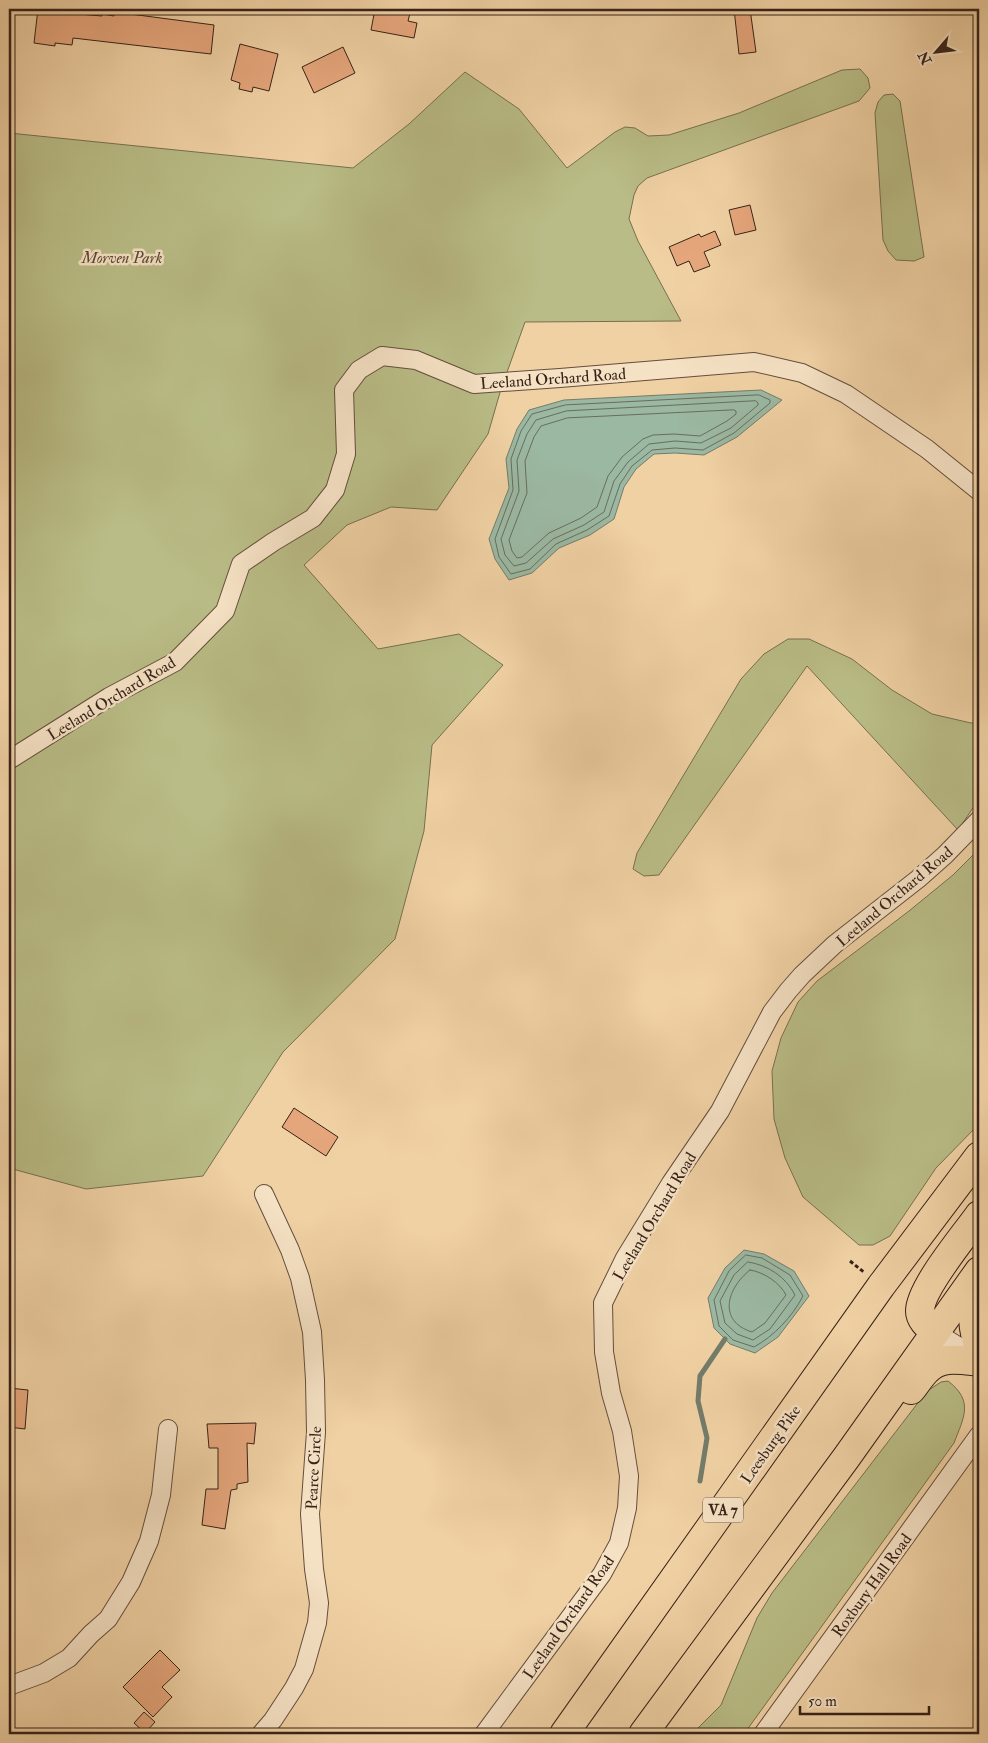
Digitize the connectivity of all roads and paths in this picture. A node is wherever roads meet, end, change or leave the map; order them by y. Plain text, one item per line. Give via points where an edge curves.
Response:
1 (979, 491) edge
2 (9, 760) edge
3 (979, 820) edge
4 (979, 1156) edge
5 (264, 1194) dead end
6 (979, 1215) edge
7 (979, 1271) edge
8 (979, 1296) edge
9 (935, 1332) junction
10 (979, 1348) edge
11 (979, 1361) edge
12 (168, 1429) dead end
13 (979, 1435) edge
14 (846, 1458) junction
15 (9, 1686) edge
16 (261, 1734) edge
17 (484, 1734) edge
18 (564, 1734) edge
19 (644, 1734) edge
20 (763, 1734) edge

1 - 2 street, Leeland Orchard Road via 926,449 846,394 802,373 754,362 474,384 416,360 382,356 359,370 344,390 346,454 335,490 313,518 241,564 225,611 174,662 109,697
3 - 17 street, Leeland Orchard Road via 946,855 835,944 788,992 772,1012 720,1111 671,1182 625,1258 603,1303 604,1352 629,1476 627,1508 619,1543 602,1574
4 - 18 highway, Leesburg Pike / VA 7 via 881,1286
5 - 16 street, Pearce Circle via 300,1278 312,1332 316,1432 310,1514 319,1603 304,1669 274,1720
6 - 9 highway via 922,1299 920,1312 924,1322
7 - 9 highway
8 - 10 highway via 973,1329
9 - 11 street
9 - 14 highway
11 - 14 highway via 952,1359 932,1366
12 - 15 street via 161,1496 149,1541 122,1597 108,1619 69,1658 44,1674
13 - 20 street, Roxbury Hall Road
14 - 19 highway

